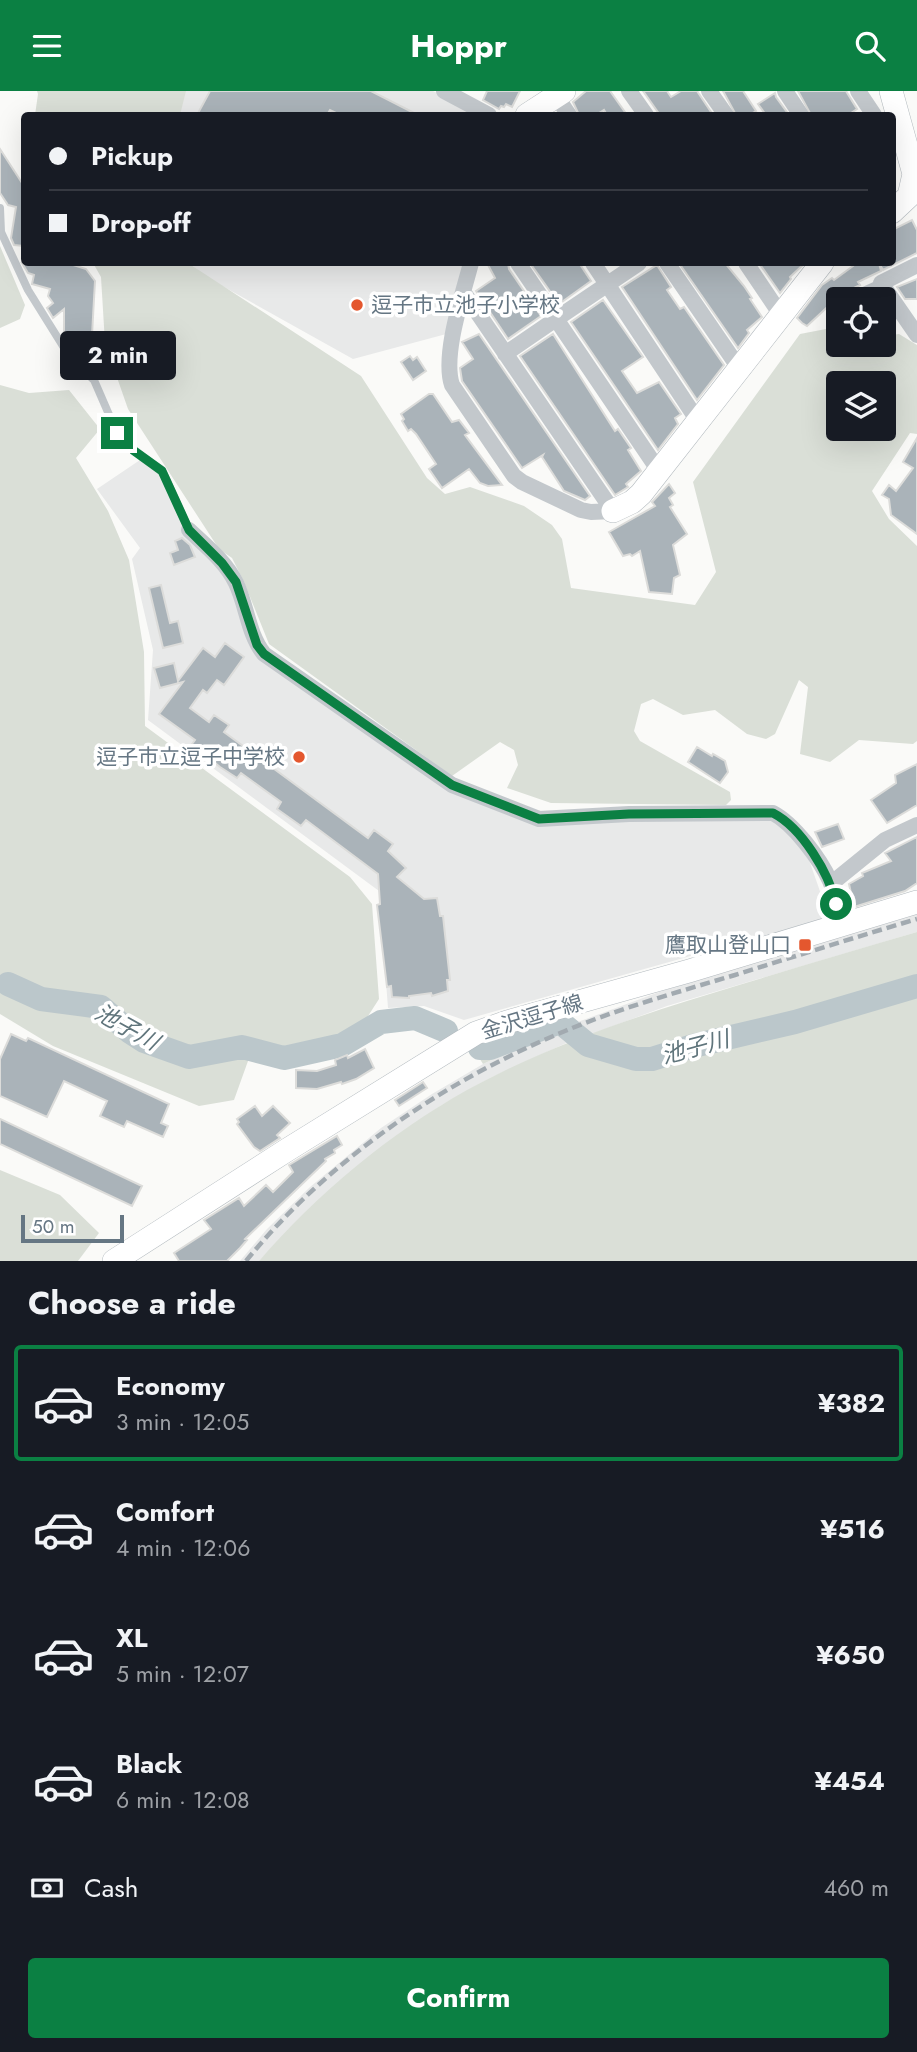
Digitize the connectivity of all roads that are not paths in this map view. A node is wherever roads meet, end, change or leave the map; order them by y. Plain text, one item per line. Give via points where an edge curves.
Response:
1 (444, 91) edge
2 (629, 91) edge
3 (709, 91) edge
4 (785, 91) edge
5 (858, 91) edge
6 (891, 91) edge
7 (472, 98) edge
8 (563, 101) edge
9 (486, 112) edge
10 (535, 112) edge
11 (644, 112) edge
12 (724, 112) edge
13 (799, 112) edge
14 (867, 112) edge
15 (896, 149) edge
16 (914, 174) junction
17 (0, 208) edge
18 (896, 208) edge
19 (917, 265) edge
20 (470, 266) edge
21 (520, 266) edge
22 (595, 266) edge
23 (635, 266) edge
24 (669, 266) edge
25 (748, 266) edge
26 (820, 266) edge
27 (881, 283) junction
28 (608, 284) junction
29 (872, 287) edge
30 (464, 293) junction
31 (781, 314) junction
32 (556, 319) junction
33 (917, 335) edge
34 (505, 354) junction
35 (739, 369) junction
36 (698, 421) junction
37 (659, 471) junction
38 (613, 511) junction
39 (189, 530) joint
40 (917, 825) edge
41 (832, 883) junction
42 (917, 902) edge
43 (841, 925) junction
44 (114, 1261) edge

1 - 7 street
2 - 11 street
3 - 12 street
4 - 13 street
5 - 14 street
6 - 16 main road
7 - 9 street
8 - 10 main road
15 - 16 street
16 - 18 main road via 909,197
17 - 39 lane via 4,242 28,290 71,359 94,380 117,433 162,471
19 - 27 street
20 - 30 street
21 - 32 street
22 - 28 street
23 - 28 street
24 - 35 street
25 - 31 street
26 - 31 main road
27 - 29 lane
27 - 33 street
28 - 32 street
28 - 36 street
30 - 34 street
30 - 38 street via 448,373 514,476 582,510
31 - 35 main road
32 - 34 street
32 - 37 street
34 - 38 street
35 - 36 main road
36 - 37 main road
37 - 38 main road via 632,502
39 - 41 street via 236,582 264,654 452,785 539,819 773,813 784,819
40 - 41 street via 886,840
41 - 43 street
42 - 43 main road, 金沢逗子線
43 - 44 main road, 金沢逗子線 via 476,1033

